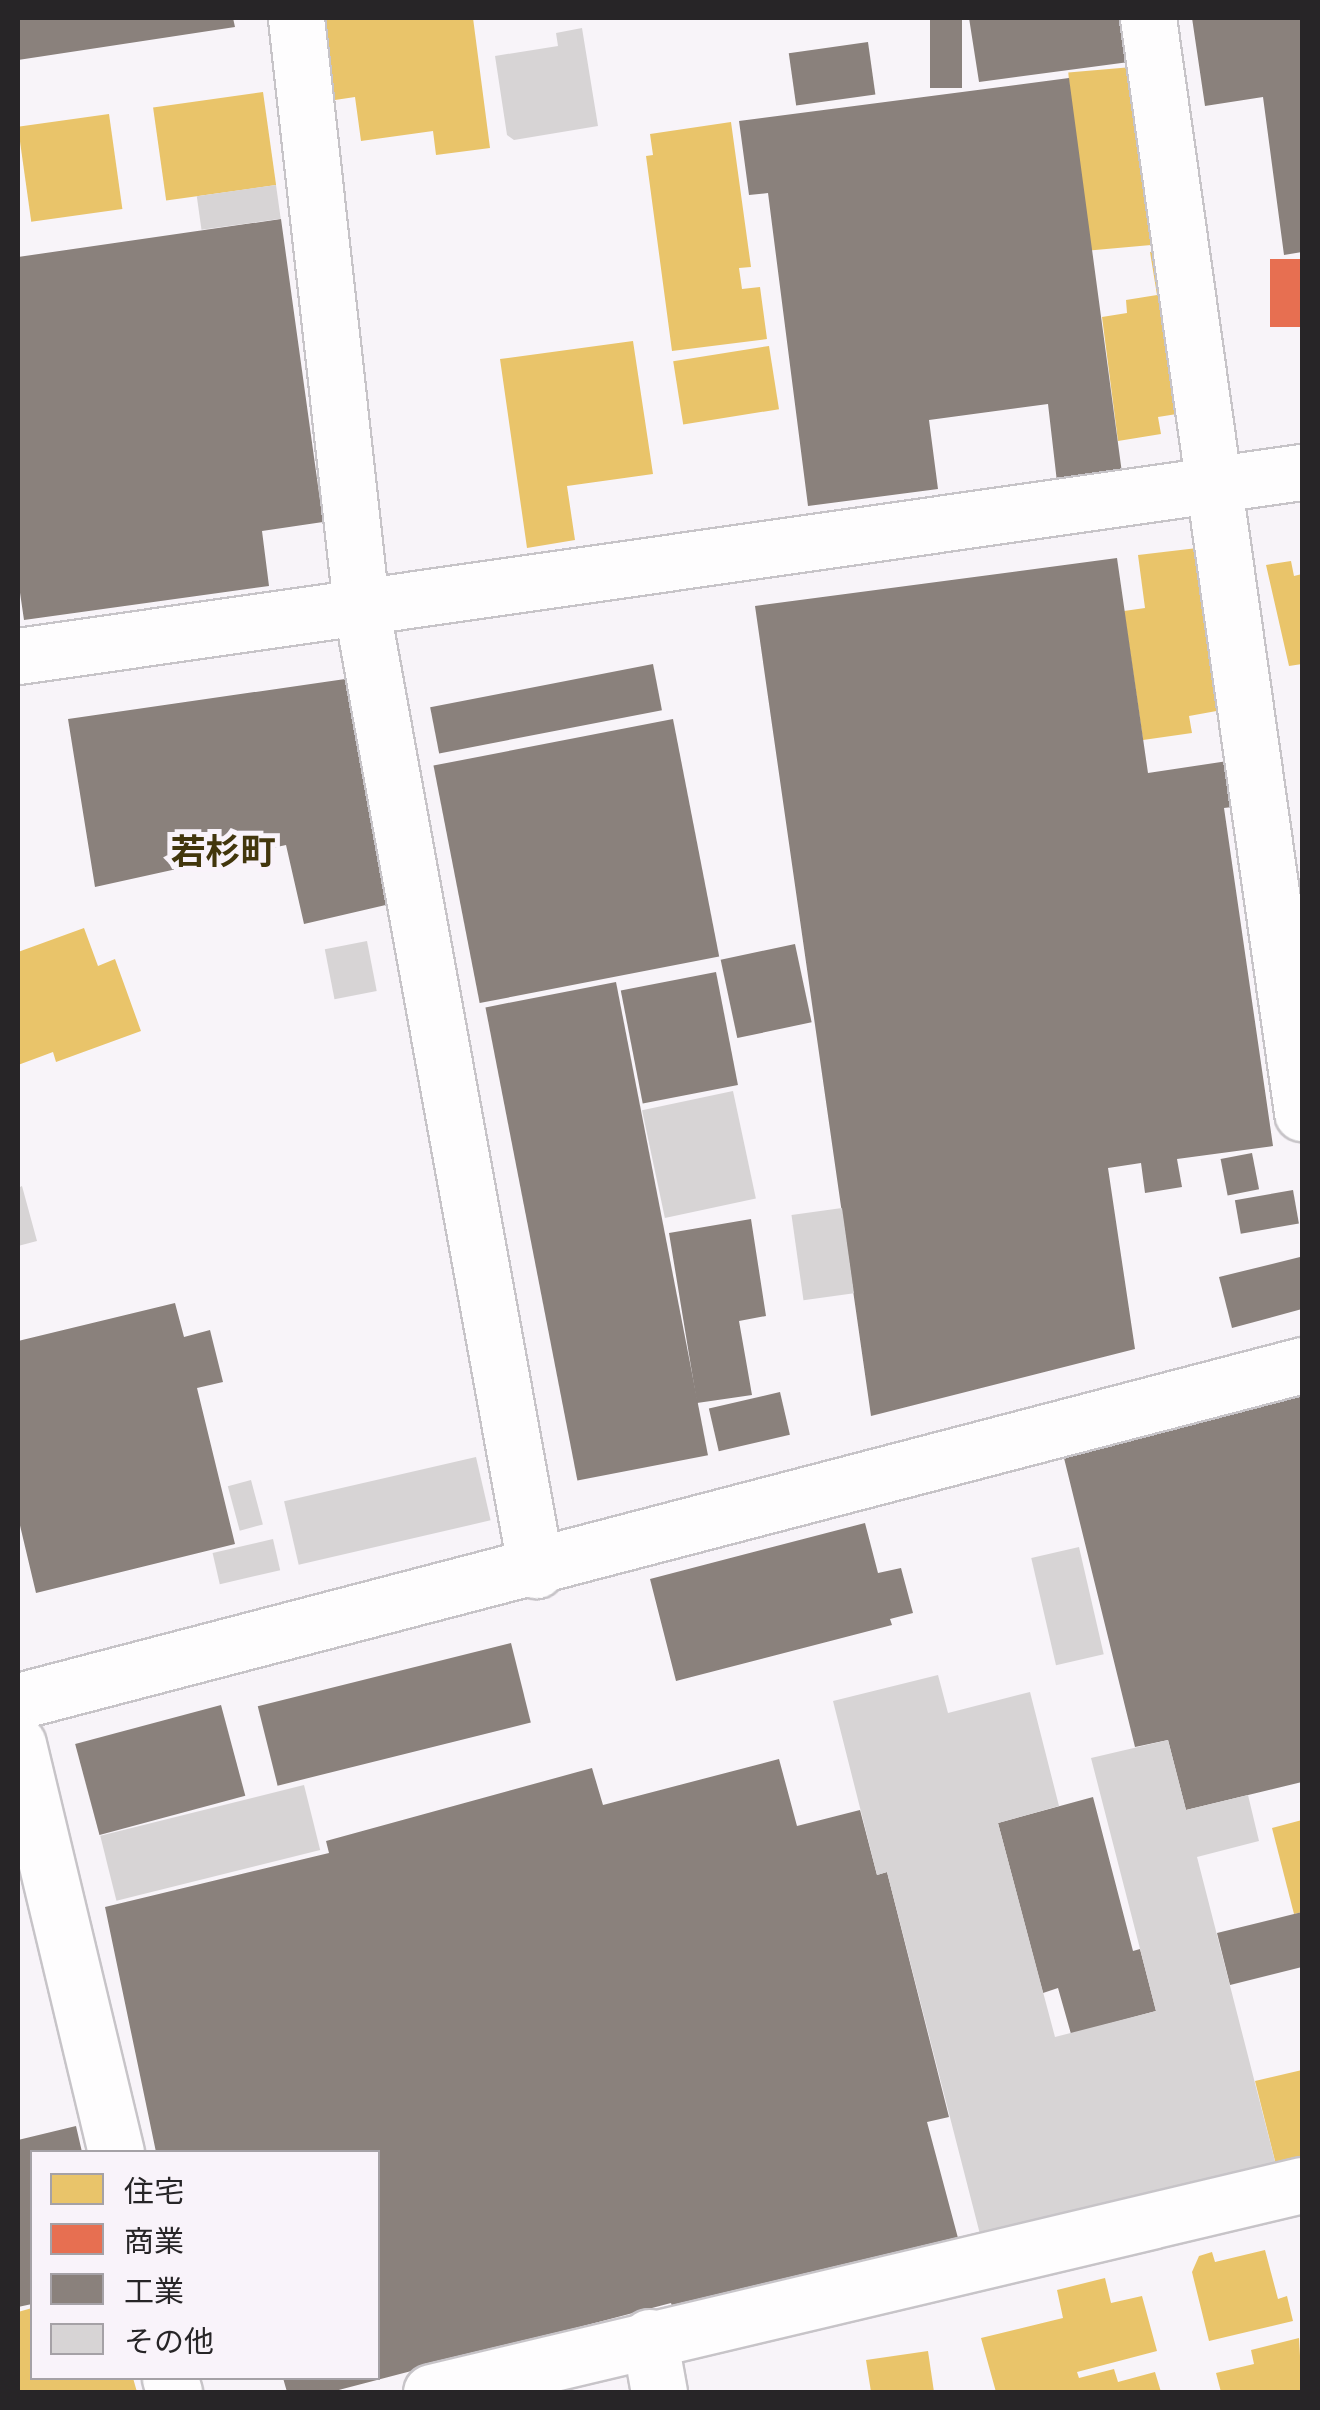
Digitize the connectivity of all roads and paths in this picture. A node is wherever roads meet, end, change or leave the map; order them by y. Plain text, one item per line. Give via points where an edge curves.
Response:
1 (296, 18) edge
2 (1148, 18) edge
3 (1302, 472) edge
4 (1214, 485) junction
5 (361, 606) junction
6 (18, 656) edge
7 (1302, 1113) edge
8 (1302, 1366) edge
9 (536, 1570) junction
10 (18, 1701) edge
11 (18, 1744) edge
12 (116, 2150) edge
13 (1302, 2186) edge
14 (649, 2337) junction
15 (431, 2392) edge
16 (658, 2392) edge

1 - 5 street
2 - 4 street
3 - 4 street
4 - 5 street
4 - 7 street
5 - 6 street
5 - 9 street
8 - 9 street
9 - 10 street
11 - 12 street
13 - 14 street
14 - 15 street
14 - 16 street

